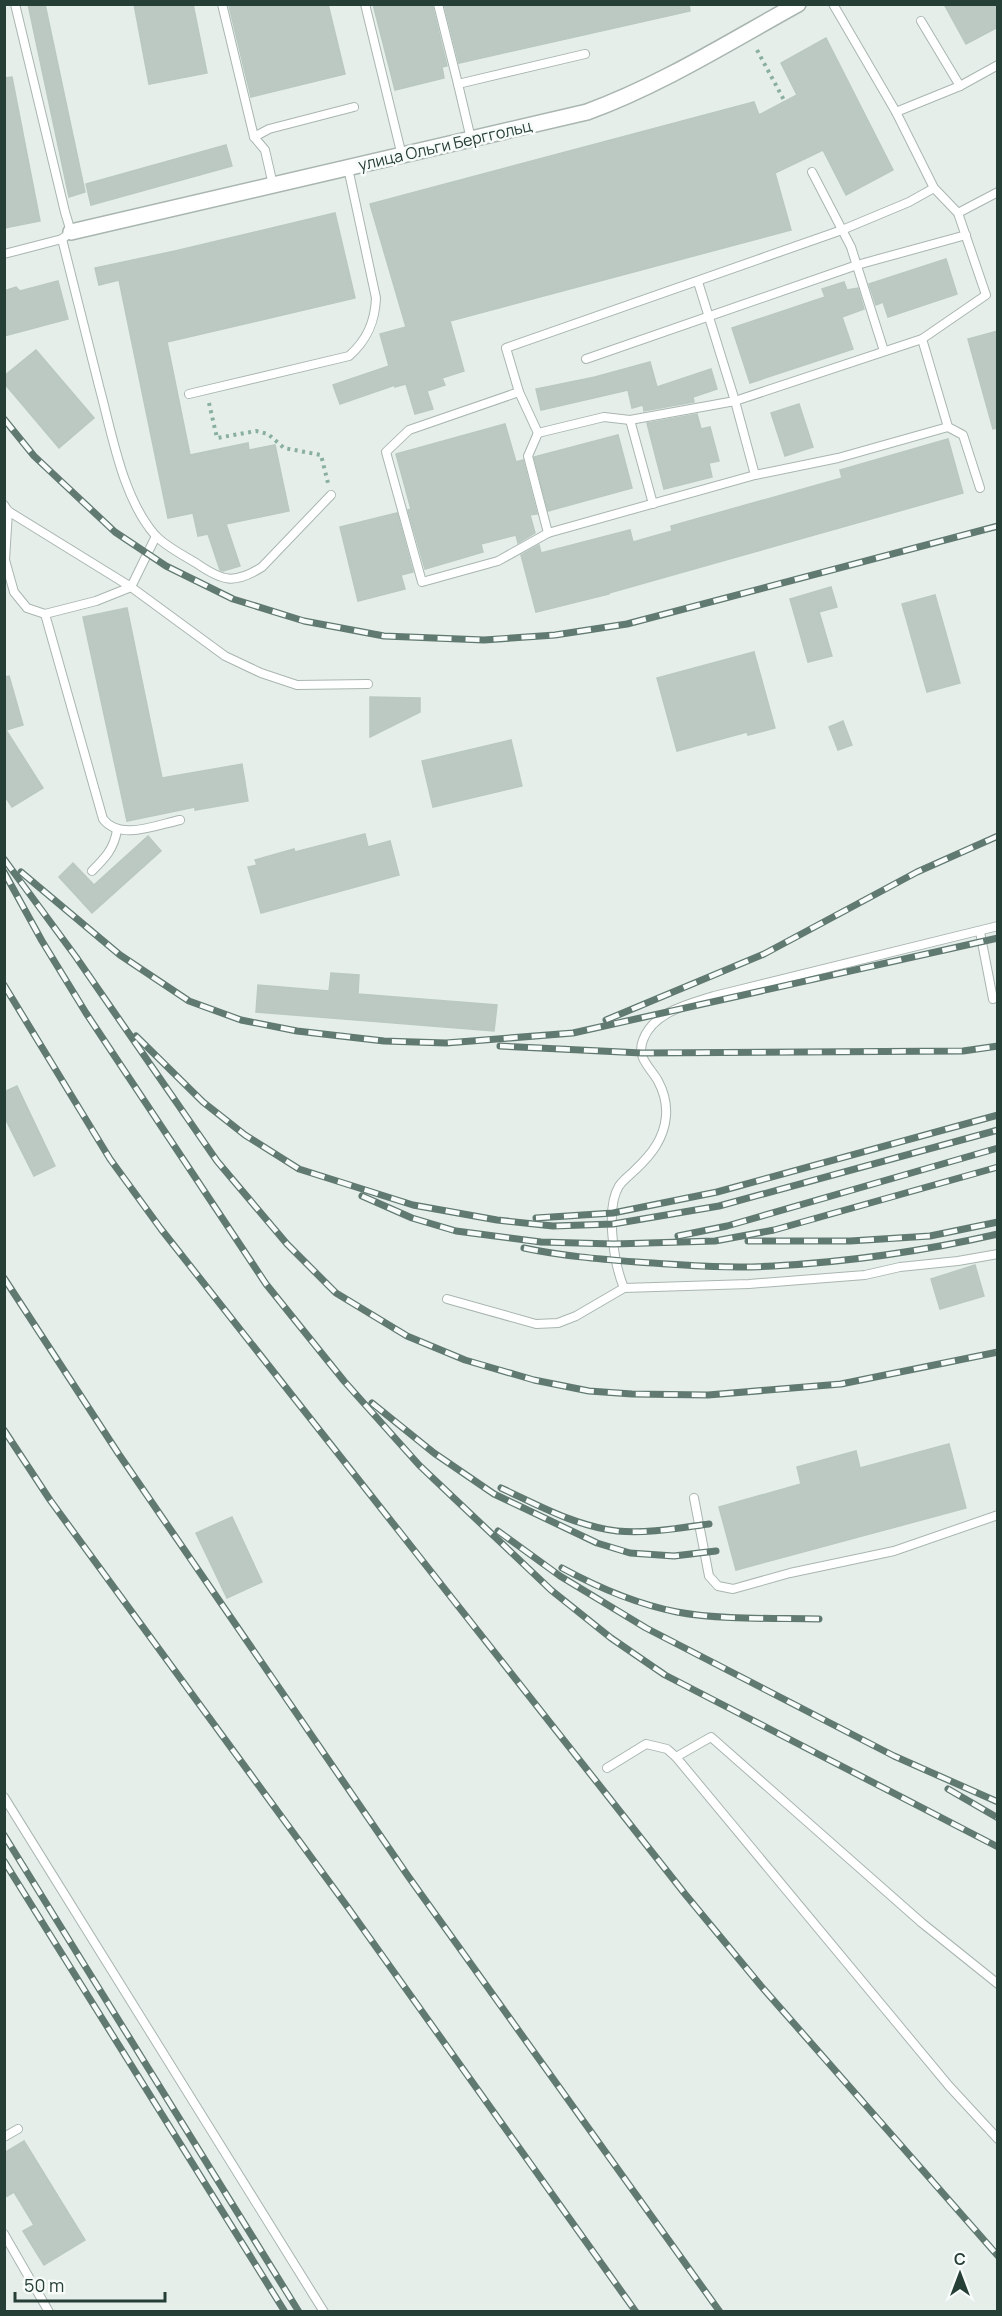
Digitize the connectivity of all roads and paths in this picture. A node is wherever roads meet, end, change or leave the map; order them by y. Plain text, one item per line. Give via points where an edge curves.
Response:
1 (15, 4) edge
2 (222, 4) edge
3 (365, 4) edge
4 (438, 4) edge
5 (833, 4) edge
6 (797, 5) edge
7 (921, 21) dead end
8 (757, 50) dead end
9 (585, 54) dead end
10 (998, 65) edge
11 (458, 84) junction
12 (960, 86) junction
13 (785, 102) dead end
14 (354, 107) dead end
15 (896, 112) junction
16 (254, 137) junction
17 (471, 139) junction
18 (402, 156) junction
19 (348, 168) junction
20 (812, 172) dead end
21 (273, 185) junction
22 (934, 188) junction
23 (998, 192) edge
24 (958, 213) junction
25 (842, 230) junction
26 (966, 235) junction
27 (67, 236) junction
28 (4, 254) edge
29 (857, 265) junction
30 (698, 282) junction
31 (710, 317) junction
32 (922, 339) junction
33 (884, 351) junction
34 (586, 359) dead end
35 (205, 391) junction
36 (519, 392) junction
37 (189, 394) dead end
38 (735, 401) junction
39 (630, 420) junction
40 (948, 427) junction
41 (538, 434) junction
42 (755, 475) junction
43 (980, 488) dead end
44 (331, 495) joint
45 (653, 504) junction
46 (6, 508) edge
47 (548, 533) junction
48 (156, 536) junction
49 (131, 587) junction
50 (45, 614) junction
51 (368, 684) dead end
52 (180, 820) dead end
53 (117, 830) junction
54 (92, 871) dead end
55 (998, 926) edge
56 (980, 932) junction
57 (993, 999) dead end
58 (998, 1254) edge
59 (624, 1288) junction
60 (447, 1299) dead end
61 (694, 1498) dead end
62 (998, 1515) edge
63 (676, 1757) junction
64 (607, 1768) dead end
65 (4, 1797) edge
66 (998, 1984) edge
67 (18, 2129) dead end
68 (4, 2137) edge
69 (998, 2139) edge
70 (4, 2234) edge
71 (49, 2312) edge
72 (324, 2312) edge

1 - 27 lane via 65,212
2 - 16 lane
3 - 18 lane
4 - 11 lane
5 - 15 lane
6 - 17 street, улица Ольги Берггольц via 620,100 587,112
7 - 12 lane
8 - 13 path
9 - 11 lane
10 - 12 lane
11 - 17 lane
12 - 15 lane
14 - 16 lane via 269,129
15 - 22 lane
16 - 21 lane via 265,150
17 - 18 street, улица Ольги Берггольц
18 - 19 street, улица Ольги Берггольц
19 - 21 street, улица Ольги Берггольц
19 - 35 lane via 376,298 375,315 361,346 349,356
20 - 25 lane
21 - 27 street, улица Ольги Берггольц
22 - 24 lane
22 - 25 lane
23 - 24 lane
24 - 26 lane
25 - 29 lane
25 - 30 lane
26 - 29 lane
26 - 32 lane via 986,295
27 - 28 lane
27 - 48 lane via 116,448 140,514
29 - 31 lane
29 - 33 lane
30 - 31 lane
30 - 36 lane via 506,348
31 - 34 lane
31 - 38 lane
32 - 33 lane
32 - 40 lane
33 - 38 lane
35 - 37 lane
35 - 44 path via 217,438 256,431 268,434 284,448 321,456
36 - 41 lane
36 - 47 lane via 409,430 386,452 422,582 498,561
38 - 39 lane
38 - 42 lane
39 - 41 lane via 604,417
39 - 45 lane
40 - 42 lane via 838,458
40 - 43 lane via 963,435
41 - 47 lane via 528,456
42 - 45 lane
44 - 48 lane via 262,567 233,579 217,578
45 - 47 lane
46 - 49 lane
46 - 50 lane via 5,560 14,592 27,608
48 - 49 lane
49 - 50 lane
49 - 51 lane via 225,656 261,673 297,685
50 - 53 lane via 103,819
52 - 53 lane
53 - 54 lane via 109,854
55 - 56 lane
56 - 57 lane
56 - 59 lane via 714,996 669,1012 653,1027 643,1040 642,1053 646,1067 666,1096 666,1116 661,1138 649,1157 620,1184 613,1199 615,1260
58 - 59 lane via 865,1275
59 - 60 lane via 558,1323 536,1324
61 - 62 lane via 709,1576 718,1586 733,1589 894,1551
63 - 64 lane via 667,1749 646,1744
63 - 66 lane via 711,1737 922,1923
63 - 69 lane via 949,2086
65 - 72 lane
67 - 68 lane
70 - 71 lane

